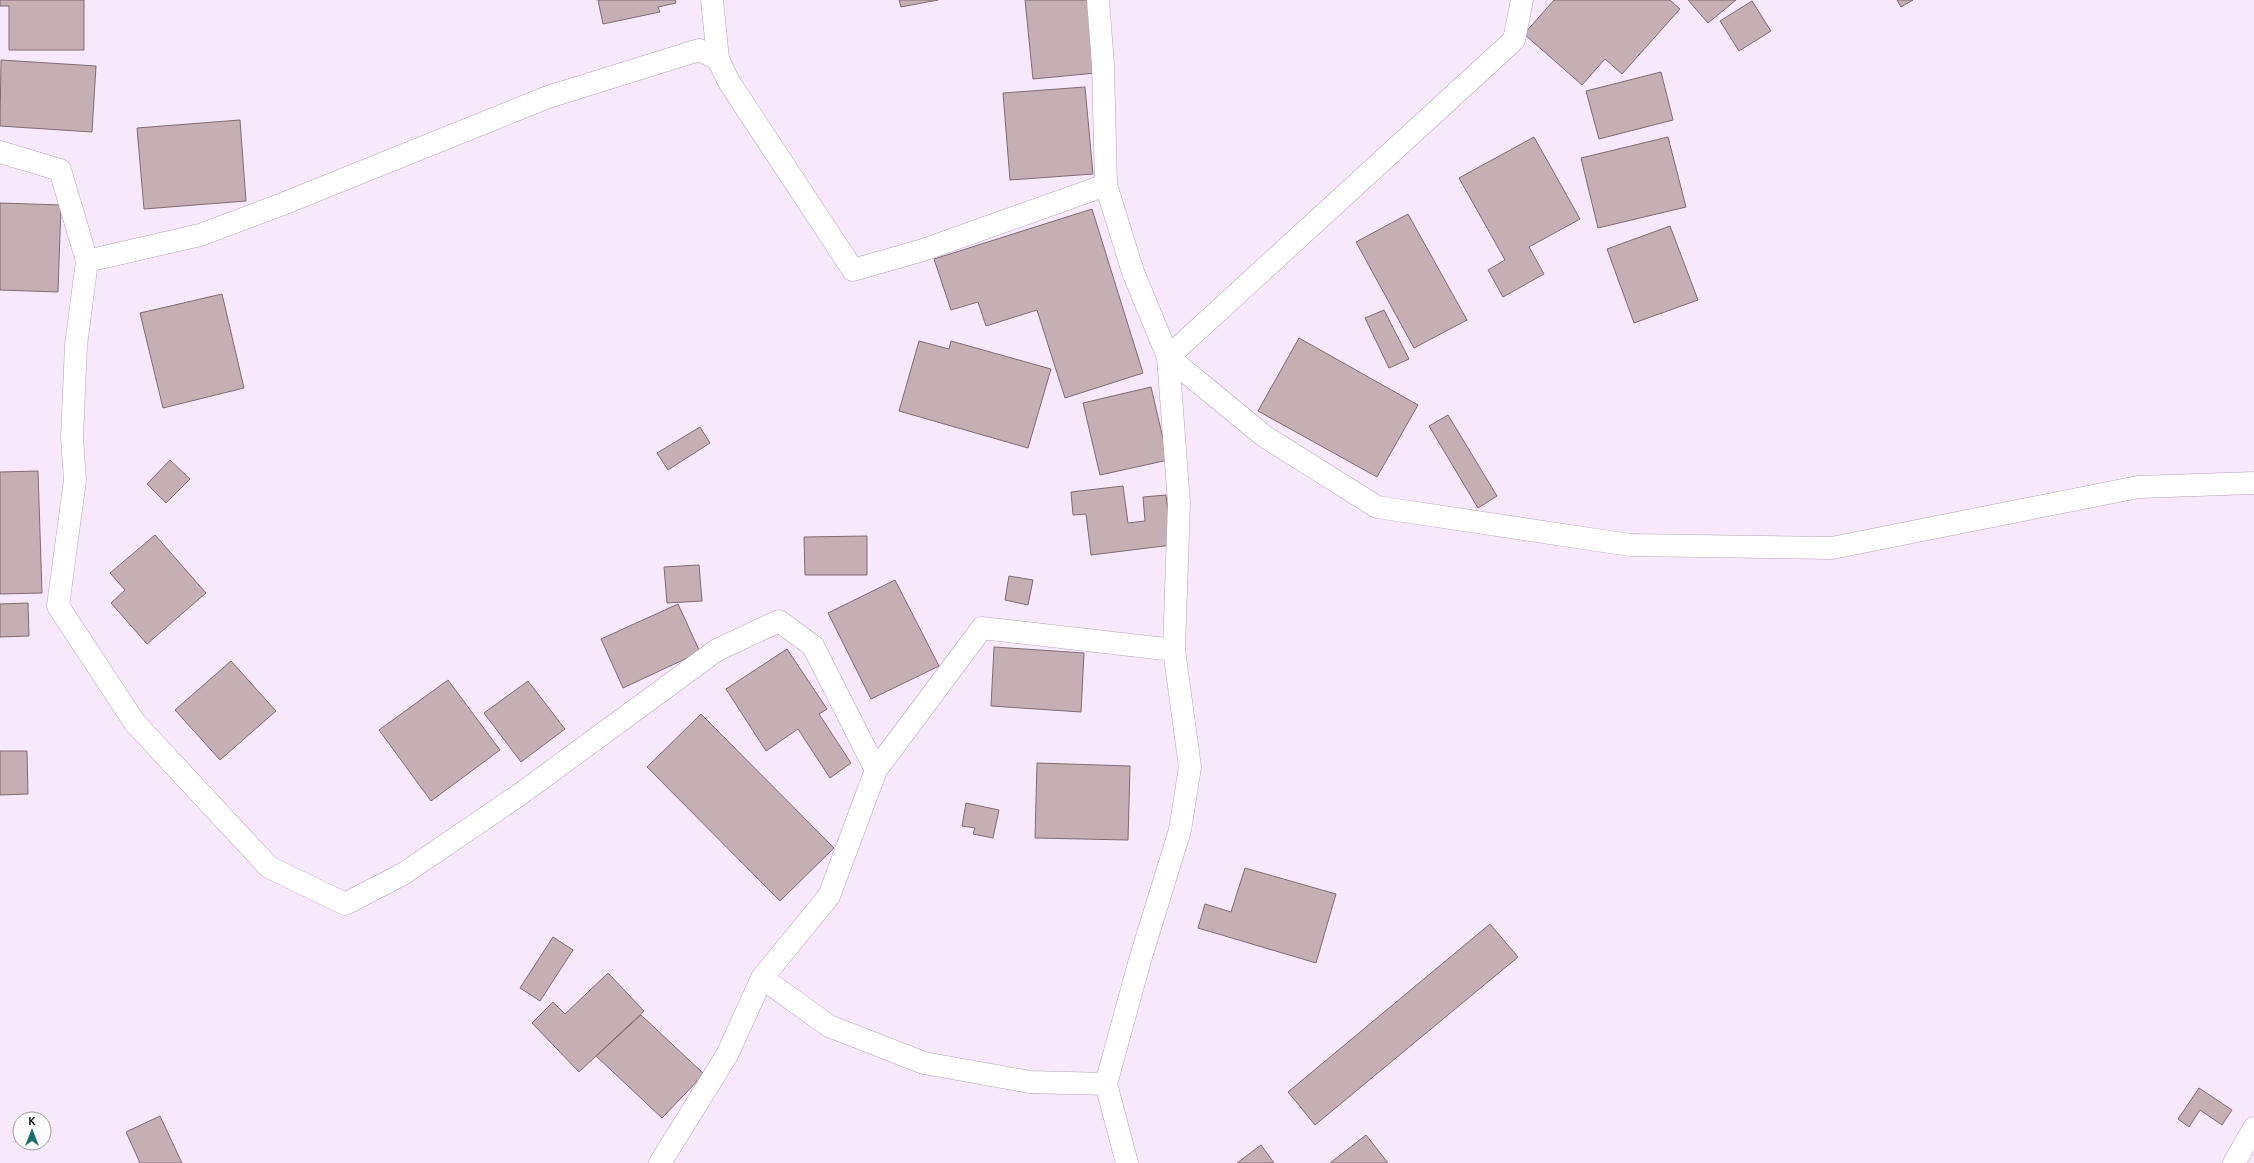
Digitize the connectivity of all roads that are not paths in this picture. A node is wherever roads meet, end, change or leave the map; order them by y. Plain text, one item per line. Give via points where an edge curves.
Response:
1 (712, 0) edge
2 (1098, 0) edge
3 (1522, 0) edge
4 (718, 59) junction
5 (0, 152) edge
6 (1106, 185) junction
7 (87, 261) junction
8 (1168, 357) junction
9 (2254, 483) edge
10 (1174, 650) junction
11 (876, 770) junction
12 (762, 978) junction
13 (1106, 1084) junction
14 (2254, 1128) edge
15 (660, 1163) edge
16 (1127, 1163) edge
17 (2234, 1163) edge

1 - 4 street
2 - 6 street via 1103,65
3 - 8 street via 1514,40
4 - 6 street via 729,82 853,270 923,250
4 - 7 street via 699,50 548,97 200,235
5 - 7 street via 60,170
6 - 8 street via 1133,272
7 - 11 street via 76,345 72,438 75,480 58,606 135,723 269,867 345,904 403,874 429,857 519,795 717,650 779,621 813,646
8 - 9 street via 1264,436 1377,507 1630,545 1832,548 2138,487
8 - 10 street via 1179,503
10 - 11 street via 982,628
10 - 13 street via 1190,767 1180,830 1140,960
11 - 12 street via 828,896
12 - 13 street via 829,1026 924,1063 1030,1082
12 - 15 street via 727,1055
13 - 16 street
14 - 17 street

